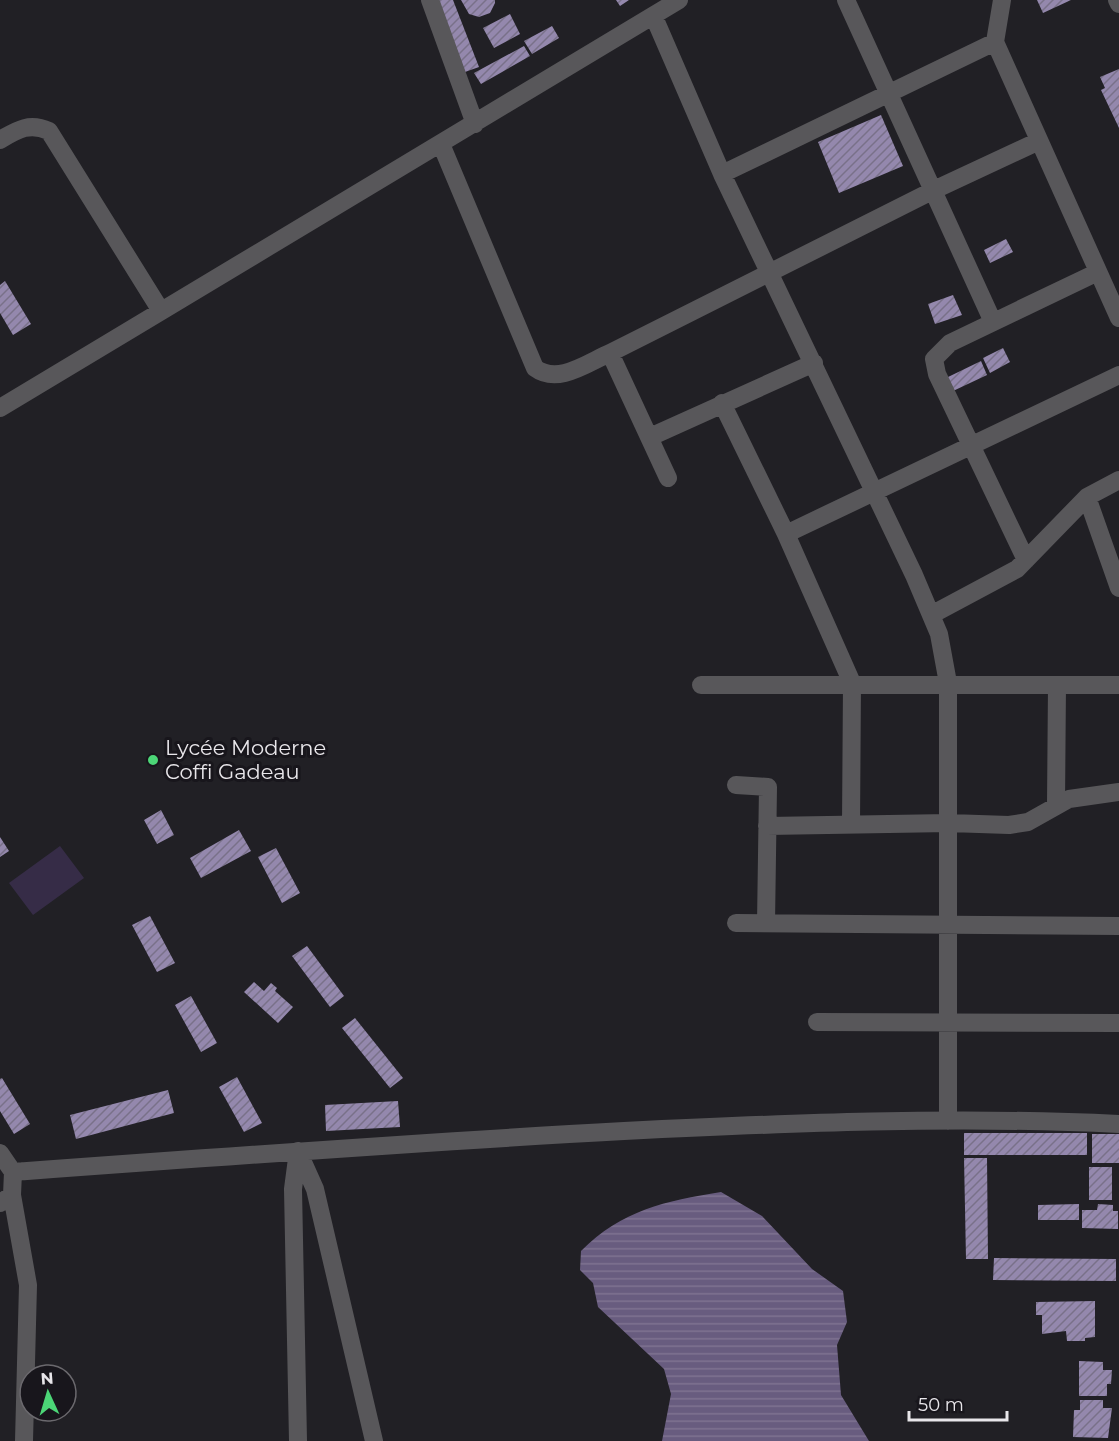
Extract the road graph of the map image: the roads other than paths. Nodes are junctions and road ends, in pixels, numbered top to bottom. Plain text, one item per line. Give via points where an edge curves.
1 (430, 0) edge
2 (679, 0) edge
3 (846, 0) edge
4 (1002, 0) edge
5 (654, 17) junction
6 (995, 42) junction
7 (887, 94) junction
8 (475, 124) junction
9 (0, 140) edge
10 (1039, 141) junction
11 (441, 144) junction
12 (723, 174) junction
13 (934, 190) junction
14 (1098, 272) junction
15 (771, 273) junction
16 (161, 311) junction
17 (1119, 318) edge
18 (993, 322) junction
19 (610, 353) junction
20 (814, 363) junction
21 (1119, 375) edge
22 (722, 403) junction
23 (0, 408) edge
24 (650, 437) junction
25 (972, 445) junction
26 (668, 478) dead end
27 (1119, 480) edge
28 (875, 490) junction
29 (1087, 497) junction
30 (786, 534) junction
31 (1026, 560) junction
32 (1119, 588) edge
33 (931, 615) junction
34 (852, 683) junction
35 (948, 683) junction
36 (700, 685) dead end
37 (1057, 685) junction
38 (1119, 685) edge
39 (736, 785) dead end
40 (1119, 792) edge
41 (1056, 804) junction
42 (949, 823) junction
43 (851, 825) junction
44 (767, 826) junction
45 (736, 923) dead end
46 (766, 923) junction
47 (950, 925) junction
48 (1119, 926) edge
49 (817, 1022) dead end
50 (948, 1022) junction
51 (1119, 1023) edge
52 (948, 1121) junction
53 (1119, 1124) edge
54 (298, 1151) junction
55 (0, 1153) edge
56 (13, 1172) junction
57 (6, 1199) edge
58 (24, 1441) edge
59 (298, 1441) edge
60 (374, 1441) edge

1 - 8 street
2 - 5 street
3 - 7 street
4 - 6 street
5 - 8 street
5 - 12 street
6 - 7 street
6 - 10 street
7 - 12 street
7 - 13 street
8 - 11 street
9 - 16 street via 19,128 30,126 49,131
10 - 13 street
10 - 14 street
11 - 16 street
11 - 19 street via 535,368 545,376 556,377
12 - 15 street
13 - 15 street
13 - 18 street
14 - 17 street
14 - 18 street
15 - 19 street
15 - 20 street
16 - 23 street
18 - 25 street via 950,342 934,359 937,374
19 - 24 street
20 - 22 street
20 - 28 street
21 - 25 street
22 - 24 street
22 - 30 street
24 - 26 street
25 - 28 street
25 - 31 street
27 - 29 street
28 - 30 street
28 - 33 street
29 - 31 street
29 - 32 street
30 - 34 street
31 - 33 street
33 - 35 street via 939,634
34 - 35 street
34 - 36 street
34 - 43 street
35 - 37 street
35 - 42 street
37 - 38 street
37 - 41 street
39 - 44 street via 768,787
40 - 41 street via 1086,795
41 - 42 street via 1028,822
42 - 43 street
42 - 47 street
43 - 44 street
44 - 46 street
45 - 46 street
46 - 47 street
47 - 48 street
47 - 50 street
49 - 50 street
50 - 51 street
50 - 52 street
52 - 53 street via 1028,1119
52 - 54 street via 768,1124
54 - 56 street
54 - 59 street via 293,1189
54 - 60 street via 315,1189
55 - 56 street
56 - 57 street
57 - 58 street via 28,1285

